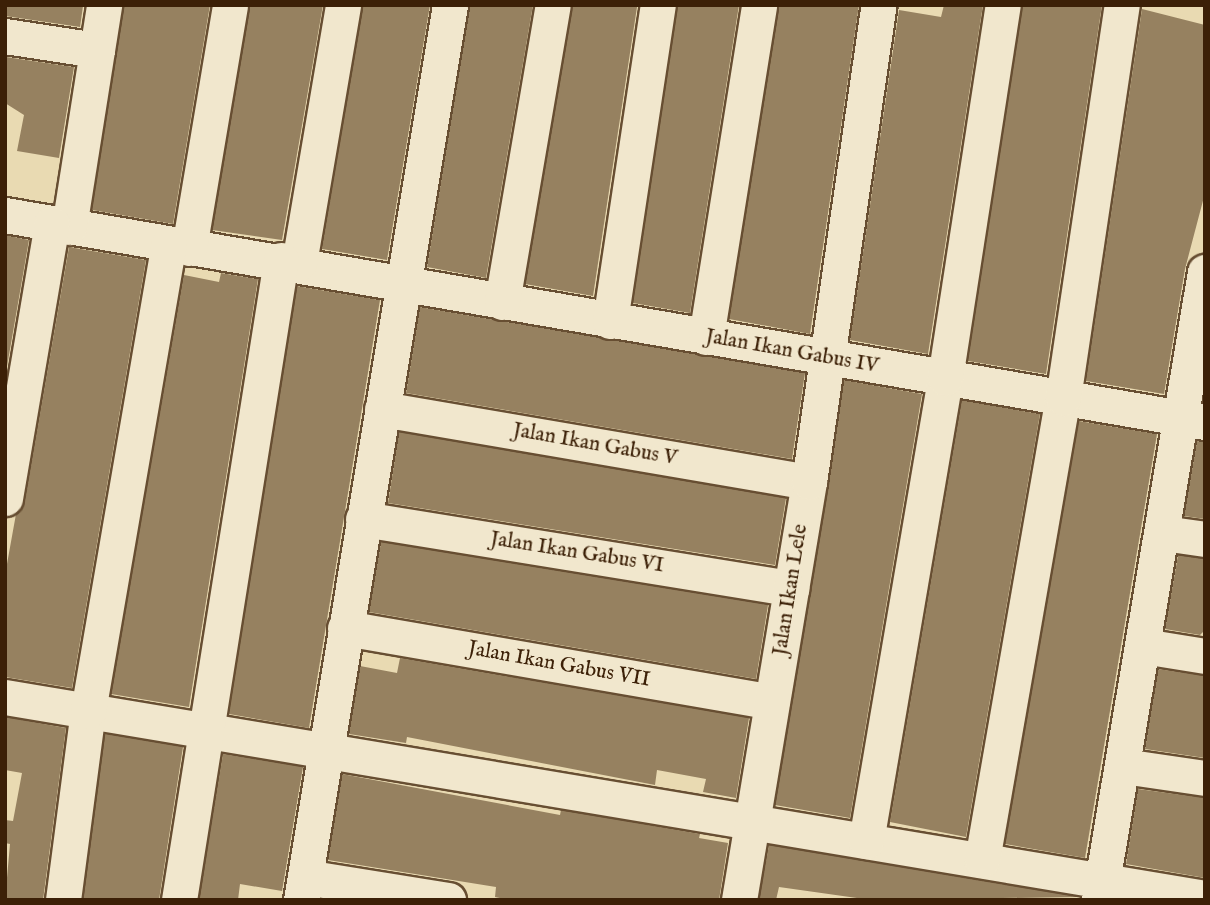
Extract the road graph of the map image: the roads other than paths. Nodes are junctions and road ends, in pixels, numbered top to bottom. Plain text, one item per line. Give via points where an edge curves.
1 (104, 5) edge
2 (230, 5) edge
3 (344, 5) edge
4 (450, 5) edge
5 (553, 5) edge
6 (658, 5) edge
7 (759, 5) edge
8 (879, 5) edge
9 (1003, 5) edge
10 (1122, 5) edge
11 (5, 36) edge
12 (97, 50) junction
13 (5, 215) edge
14 (60, 225) junction
15 (179, 246) junction
16 (290, 261) junction
17 (1205, 272) edge
18 (403, 285) junction
19 (502, 302) junction
20 (610, 321) junction
21 (706, 337) junction
22 (825, 358) junction
23 (946, 378) junction
24 (1063, 398) junction
25 (382, 409) junction
26 (1193, 420) edge
27 (808, 482) junction
28 (5, 498) edge
29 (363, 519) junction
30 (1163, 533) junction
31 (1205, 540) edge
32 (791, 588) junction
33 (345, 628) junction
34 (1143, 646) junction
35 (1205, 656) edge
36 (5, 697) edge
37 (772, 702) junction
38 (88, 711) junction
39 (203, 727) junction
40 (324, 751) junction
41 (1124, 766) junction
42 (1205, 778) edge
43 (751, 822) junction
44 (866, 841) junction
45 (982, 860) junction
46 (303, 888) edge
47 (1100, 890) edge
48 (1205, 898) edge
49 (63, 900) edge
50 (179, 900) edge
51 (448, 900) edge
52 (739, 900) edge

1 - 12 street
2 - 15 street
3 - 16 street
4 - 18 street
5 - 19 street
6 - 20 street
7 - 21 street
8 - 22 street, Jalan Ikan Lele
9 - 23 street
10 - 24 street
11 - 12 street
12 - 14 street
13 - 14 street, Jalan Ikan Gabus IV
14 - 15 street, Jalan Ikan Gabus IV
14 - 28 street
15 - 16 street, Jalan Ikan Gabus IV
15 - 38 street
16 - 18 street, Jalan Ikan Gabus IV
16 - 39 street
17 - 26 street
18 - 19 street, Jalan Ikan Gabus IV
18 - 25 street
19 - 20 street, Jalan Ikan Gabus IV
20 - 21 street, Jalan Ikan Gabus IV
21 - 22 street, Jalan Ikan Gabus IV
22 - 23 street, Jalan Ikan Gabus IV
22 - 27 street, Jalan Ikan Lele
23 - 24 street, Jalan Ikan Gabus IV
23 - 44 street
24 - 26 street, Jalan Ikan Gabus IV
24 - 45 street
25 - 27 street, Jalan Ikan Gabus V
25 - 29 street
26 - 30 street
27 - 32 street, Jalan Ikan Lele
29 - 32 street, Jalan Ikan Gabus VI
29 - 33 street
30 - 31 street
30 - 34 street
32 - 37 street, Jalan Ikan Lele
33 - 37 street, Jalan Ikan Gabus VII
33 - 40 street
34 - 35 street
34 - 41 street
36 - 38 street
37 - 43 street, Jalan Ikan Lele
38 - 39 street
38 - 49 street
39 - 40 street
39 - 50 street
40 - 43 street
40 - 46 street
41 - 42 street
41 - 47 street
43 - 44 street
43 - 52 street, Jalan Ikan Lele
44 - 45 street
45 - 47 street
46 - 51 street
47 - 48 street

